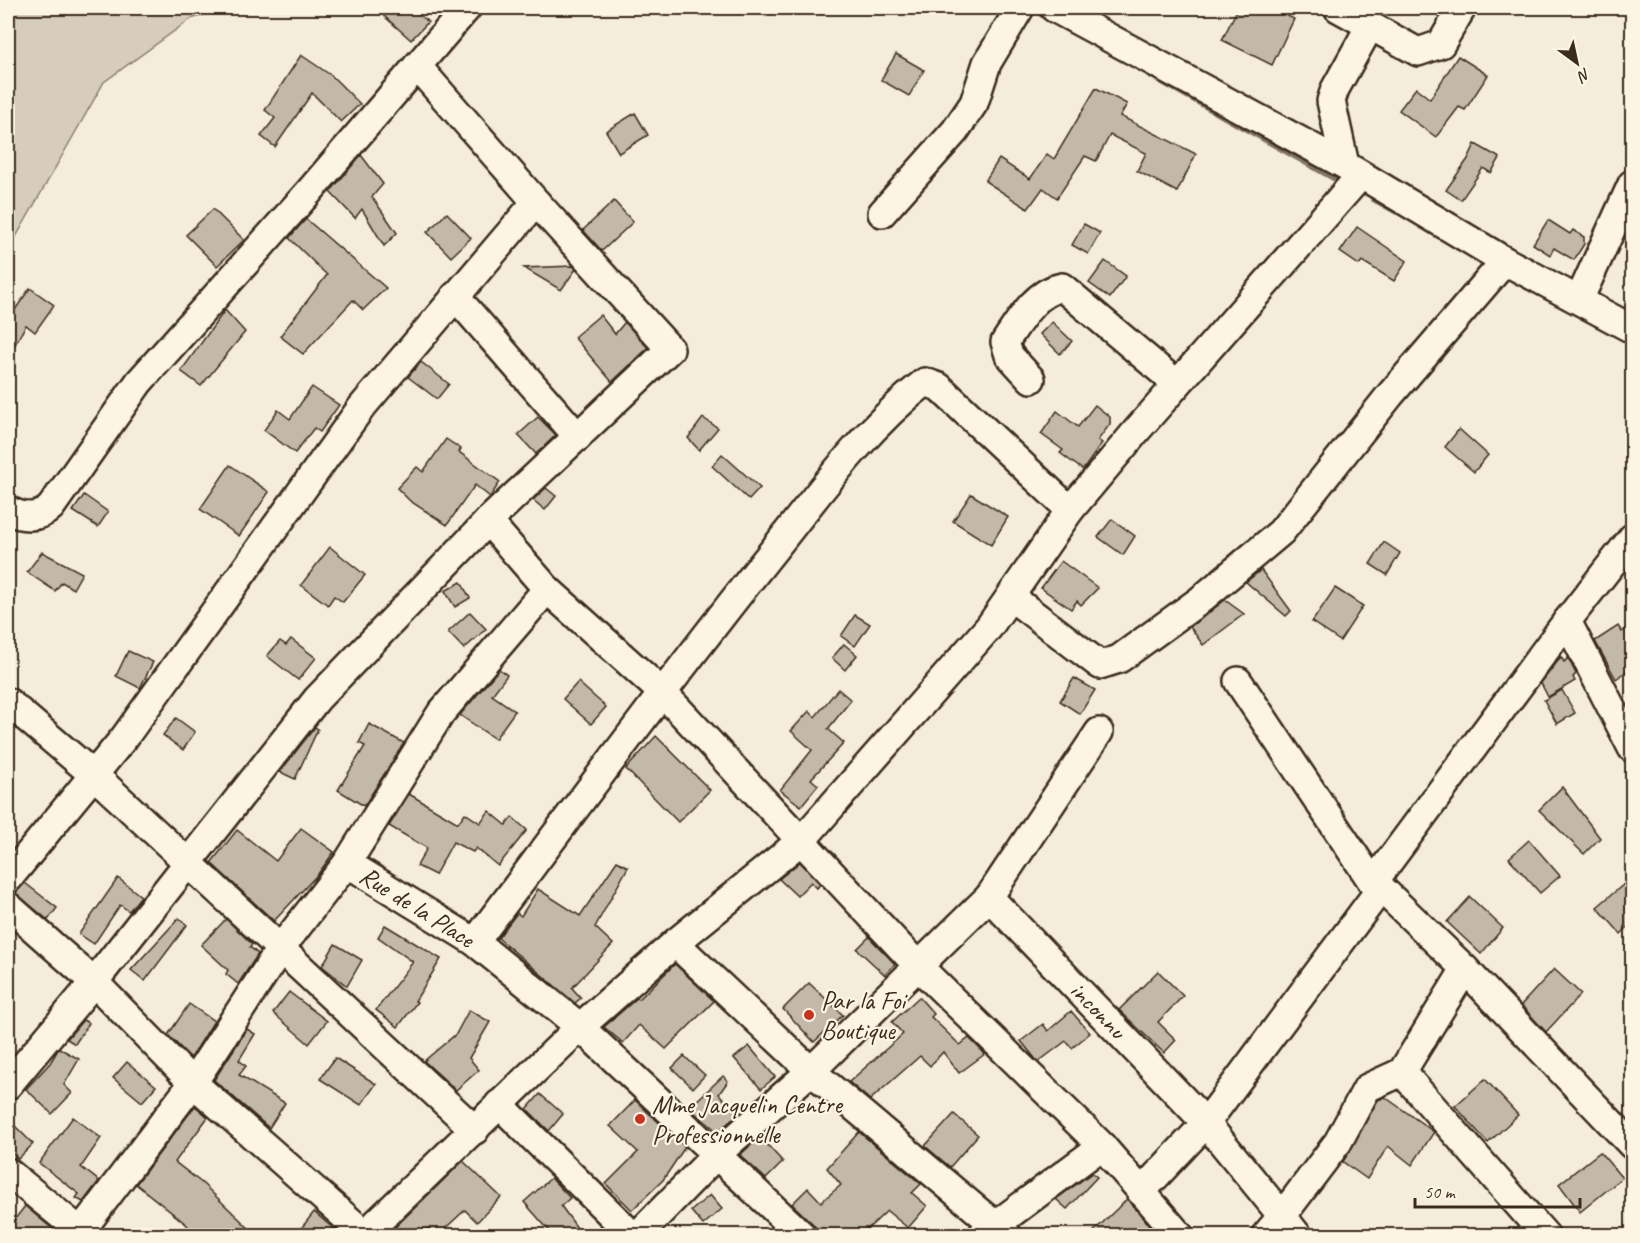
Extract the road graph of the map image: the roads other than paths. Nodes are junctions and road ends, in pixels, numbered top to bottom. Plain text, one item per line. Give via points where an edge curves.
1 (467, 8) edge
2 (1020, 8) edge
3 (1054, 8) edge
4 (1338, 8) edge
5 (1461, 8) edge
6 (1370, 26) junction
7 (417, 66) junction
8 (1353, 170) junction
9 (1632, 184) edge
10 (536, 202) junction
11 (882, 213) dead end
12 (1505, 261) junction
13 (455, 296) junction
14 (1579, 300) junction
15 (1632, 329) edge
16 (1031, 379) dead end
17 (1177, 384) junction
18 (578, 437) junction
19 (8, 510) edge
20 (1070, 510) junction
21 (488, 521) junction
22 (1628, 553) edge
23 (547, 589) junction
24 (1011, 597) junction
25 (1567, 621) junction
26 (1238, 681) dead end
27 (664, 694) junction
28 (8, 702) edge
29 (1099, 732) dead end
30 (1632, 748) edge
31 (95, 776) junction
32 (802, 840) junction
33 (188, 862) junction
34 (347, 862) junction
35 (8, 879) edge
36 (1377, 885) junction
37 (989, 897) junction
38 (8, 906) edge
39 (475, 942) junction
40 (675, 943) junction
41 (280, 949) junction
42 (920, 967) junction
43 (1465, 969) junction
44 (94, 982) junction
45 (580, 1027) junction
46 (811, 1071) junction
47 (1402, 1072) junction
48 (193, 1083) junction
49 (8, 1085) edge
50 (499, 1104) junction
51 (1206, 1123) junction
52 (475, 1130) junction
53 (1632, 1145) edge
54 (1102, 1146) junction
55 (717, 1154) junction
56 (8, 1172) edge
57 (1141, 1192) junction
58 (1282, 1229) edge
59 (995, 1232) edge
60 (81, 1234) edge
61 (365, 1235) edge
62 (635, 1236) edge
63 (803, 1236) edge
64 (1180, 1236) edge
65 (1546, 1236) edge

1 - 7 street
2 - 11 street via 987,63 974,103 955,131
3 - 8 street
4 - 6 street
5 - 6 street via 1441,44 1418,52
6 - 8 street via 1331,100
7 - 10 street
7 - 19 street via 139,382 51,507 40,515 27,516
8 - 12 street
8 - 17 street
9 - 14 street
10 - 13 street
10 - 18 street via 670,349
12 - 14 street
12 - 24 street via 1390,395 1281,532 1199,601 1119,659 1101,665
13 - 18 street
13 - 31 street via 361,408
14 - 15 street
16 - 17 street via 1009,355 1005,342 1032,304 1048,290 1062,287
17 - 20 street
18 - 21 street
20 - 24 street
20 - 27 street via 939,387 925,382 843,464 703,638
21 - 23 street
21 - 33 street via 317,699
22 - 25 street
23 - 27 street
23 - 34 street via 441,713
24 - 32 street
25 - 30 street
25 - 36 street
26 - 36 street
27 - 32 street
27 - 39 street
28 - 31 street
29 - 37 street
31 - 33 street
31 - 35 street
32 - 40 street
32 - 42 street
33 - 41 street
33 - 44 street
34 - 39 street, Rue de la Place
34 - 41 street, Rue de la Place
36 - 43 street
36 - 51 street
37 - 42 street
37 - 51 street, inconnu
38 - 44 street
39 - 45 street, Rue de la Place
40 - 45 street
40 - 46 street
41 - 48 street, Rue de la Place
41 - 52 street
42 - 46 street
42 - 54 street
43 - 47 street
43 - 53 street
44 - 48 street
44 - 49 street
45 - 50 street
45 - 55 street, Rue de la Place
46 - 55 street
46 - 59 street
47 - 58 street via 1367,1089
47 - 65 street
48 - 60 street, Rue de la Place
48 - 61 street
50 - 52 street
50 - 62 street
51 - 57 street
51 - 58 street, inconnu
52 - 61 street
54 - 57 street
54 - 59 street
55 - 62 street
55 - 63 street, Rue de la Place
56 - 60 street
57 - 64 street

